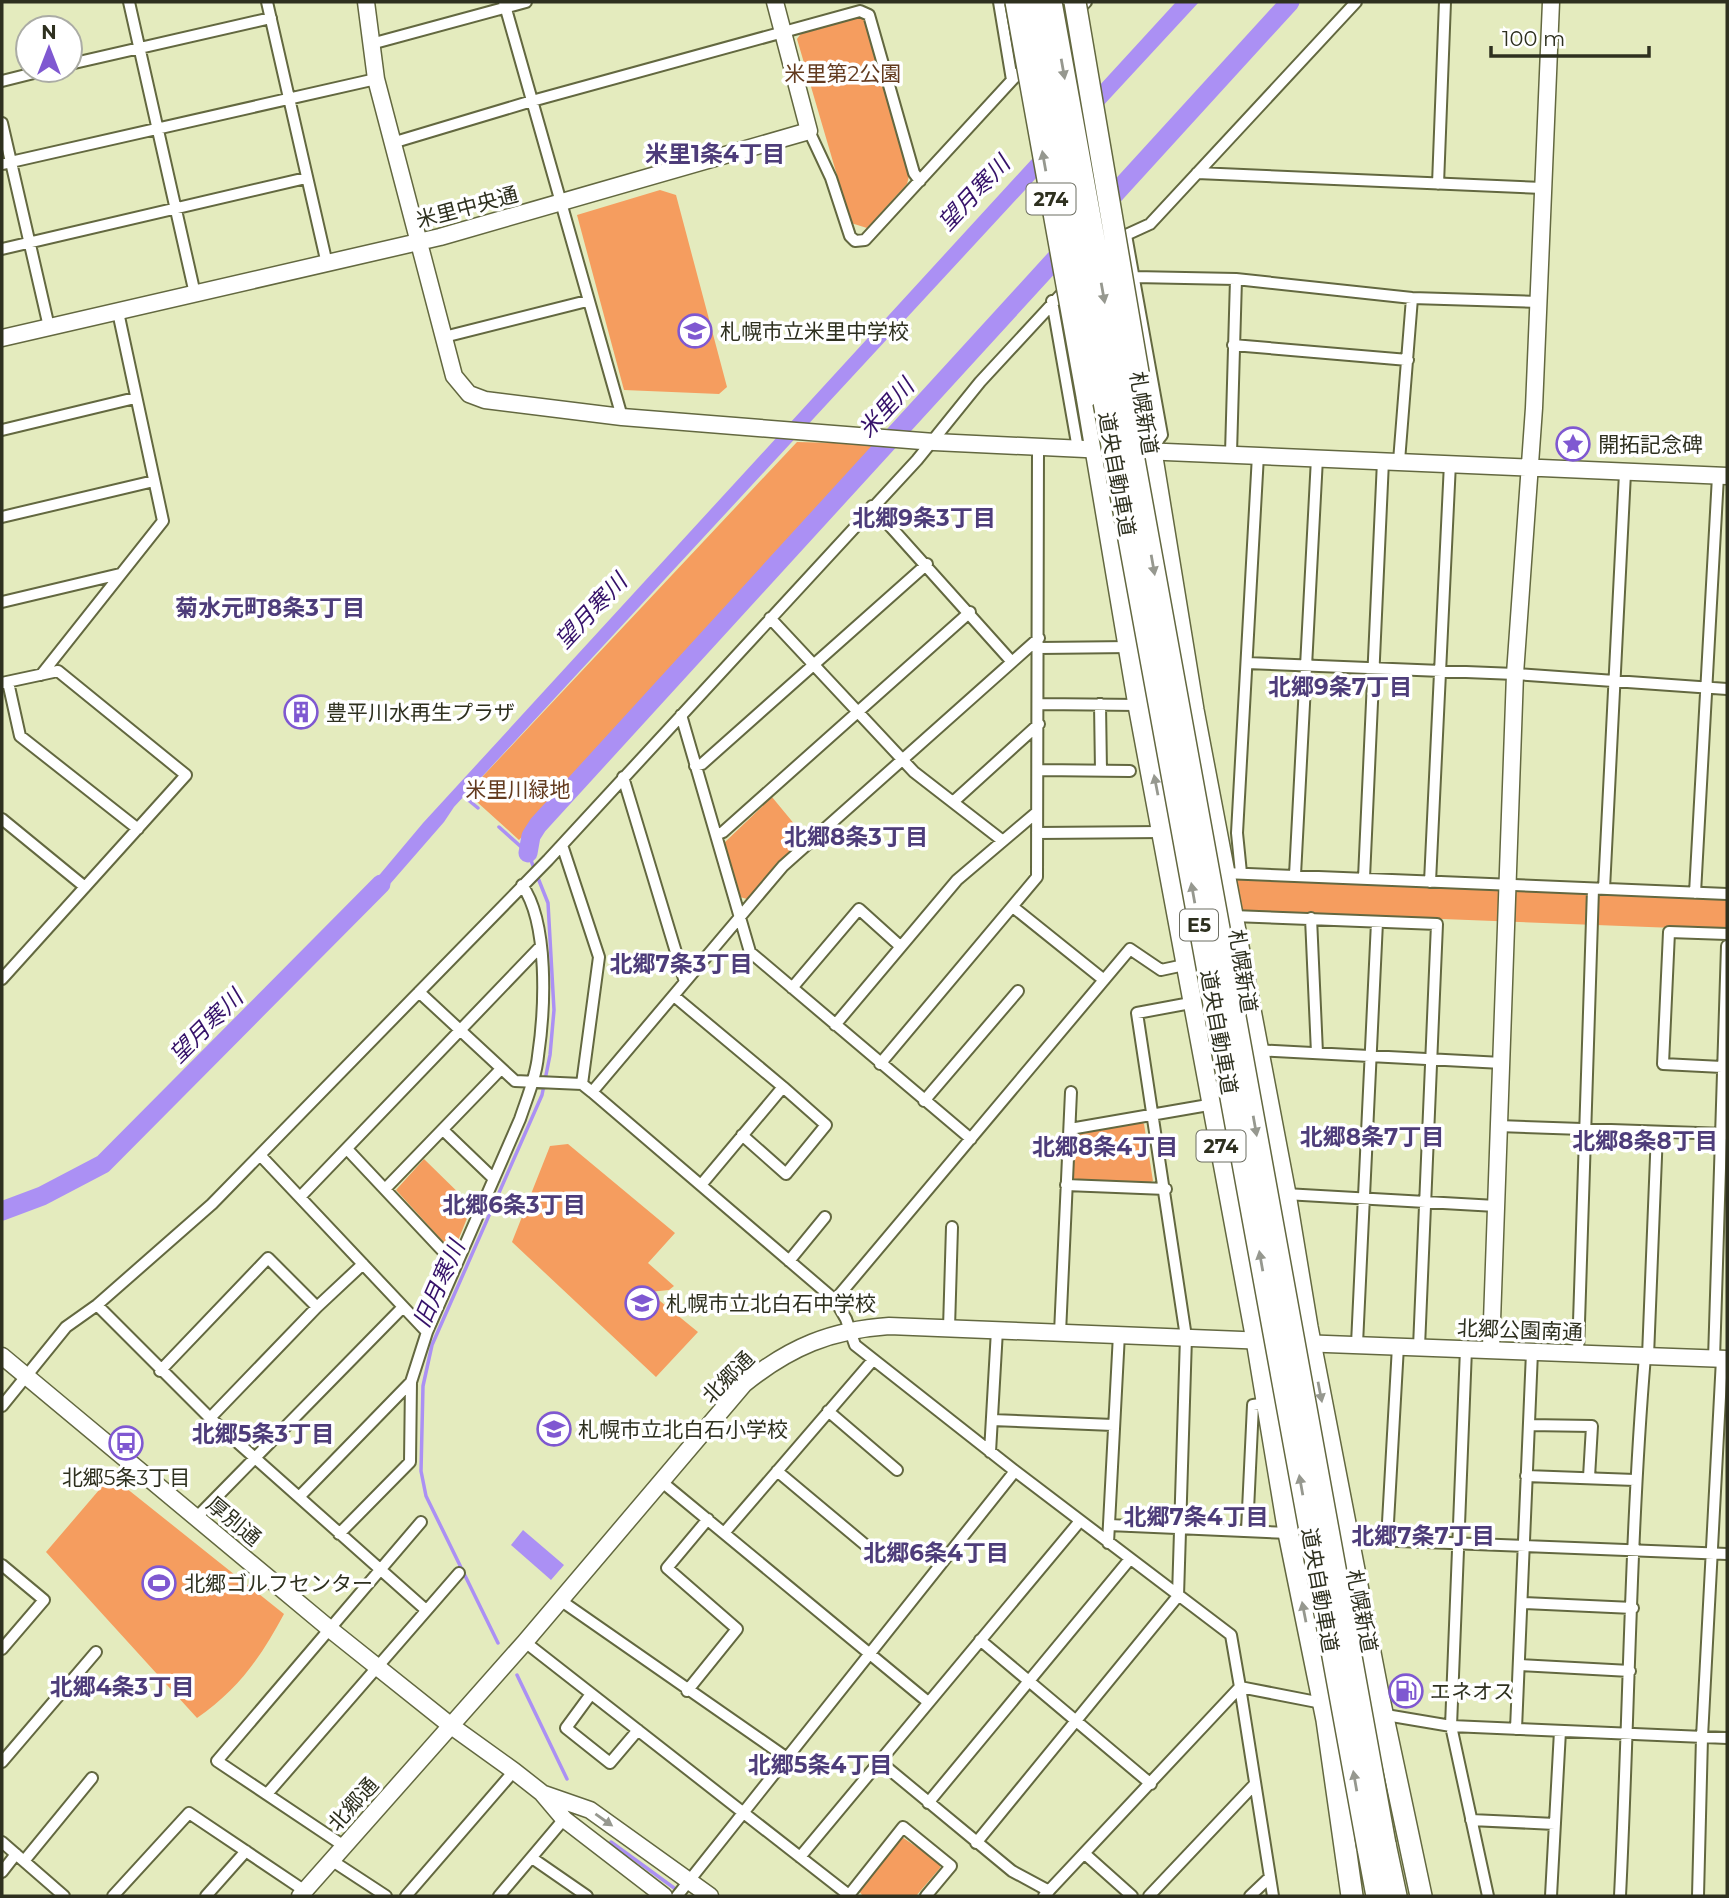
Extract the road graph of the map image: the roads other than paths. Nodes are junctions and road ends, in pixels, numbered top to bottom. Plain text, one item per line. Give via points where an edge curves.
1 (129, 2) edge
2 (267, 2) edge
3 (366, 2) edge
4 (526, 2) edge
5 (775, 2) edge
6 (999, 2) edge
7 (1016, 2) edge
8 (1031, 2) edge
9 (1051, 2) edge
10 (1074, 2) edge
11 (1086, 2) edge
12 (1356, 2) edge
13 (1445, 2) edge
14 (1551, 2) edge
15 (505, 5) edge
16 (271, 18) junction
17 (783, 31) junction
18 (372, 44) junction
19 (139, 47) junction
20 (84, 61) edge
21 (376, 79) junction
22 (1012, 80) junction
23 (289, 99) junction
24 (532, 101) junction
25 (2, 123) edge
26 (157, 128) junction
27 (809, 131) junction
28 (392, 143) junction
29 (6, 163) edge
30 (1197, 173) junction
31 (306, 178) junction
32 (920, 181) junction
33 (1438, 184) junction
34 (1543, 188) junction
35 (561, 203) junction
36 (175, 208) junction
37 (1126, 235) junction
38 (29, 242) junction
39 (420, 242) junction
40 (2, 249) edge
41 (327, 264) junction
42 (1134, 277) junction
43 (1236, 279) junction
44 (195, 293) junction
45 (1412, 298) junction
46 (587, 301) junction
47 (1052, 301) junction
48 (1538, 302) junction
49 (118, 312) junction
50 (49, 327) junction
51 (444, 337) junction
52 (2, 338) edge
53 (1233, 345) junction
54 (1408, 359) junction
55 (135, 398) junction
56 (622, 417) junction
57 (2, 430) edge
58 (926, 441) junction
59 (1038, 448) junction
60 (1087, 450) junction
61 (1150, 451) junction
62 (1231, 453) junction
63 (1258, 455) junction
64 (1317, 458) junction
65 (1391, 461) junction
66 (1450, 463) junction
67 (1527, 469) junction
68 (1625, 473) junction
69 (1723, 476) edge
70 (154, 481) junction
71 (872, 506) junction
72 (2, 517) edge
73 (927, 565) junction
74 (120, 574) junction
75 (2, 602) edge
76 (970, 612) junction
77 (770, 618) junction
78 (1039, 643) junction
79 (1131, 647) junction
80 (1012, 662) junction
81 (1247, 663) junction
82 (815, 664) junction
83 (1306, 666) junction
84 (1374, 670) junction
85 (1440, 672) junction
86 (1515, 674) junction
87 (41, 675) junction
88 (1613, 680) junction
89 (5, 683) edge
90 (1704, 688) junction
91 (1727, 689) edge
92 (1039, 704) junction
93 (1100, 705) junction
94 (1139, 705) junction
95 (858, 711) junction
96 (681, 715) junction
97 (1039, 724) junction
98 (903, 760) junction
99 (695, 766) junction
100 (1039, 770) junction
101 (1101, 771) junction
102 (1130, 771) dead end
103 (623, 777) junction
104 (953, 802) junction
105 (1037, 812) junction
106 (2, 819) edge
107 (138, 829) junction
108 (1165, 832) junction
109 (1037, 833) junction
110 (716, 835) junction
111 (1003, 841) junction
112 (562, 845) junction
113 (1233, 873) junction
114 (1295, 875) junction
115 (1364, 878) junction
116 (524, 882) junction
117 (1430, 882) junction
118 (1508, 885) junction
119 (85, 887) junction
120 (1598, 889) junction
121 (1695, 893) junction
122 (1727, 894) edge
123 (1013, 907) junction
124 (1233, 915) junction
125 (740, 918) junction
126 (1311, 918) junction
127 (1377, 922) junction
128 (1727, 934) edge
129 (900, 946) junction
130 (1727, 946) edge
131 (540, 947) junction
132 (1189, 964) junction
133 (3, 975) edge
134 (1104, 981) junction
135 (685, 982) junction
136 (792, 988) junction
137 (1018, 991) dead end
138 (419, 992) junction
139 (674, 996) junction
140 (1196, 1002) junction
141 (835, 1025) junction
142 (460, 1031) junction
143 (1255, 1050) junction
144 (1317, 1053) junction
145 (1371, 1056) junction
146 (1432, 1059) junction
147 (1502, 1063) junction
148 (880, 1064) junction
149 (1722, 1067) junction
150 (501, 1069) junction
151 (536, 1083) junction
152 (582, 1084) junction
153 (783, 1087) junction
154 (592, 1092) junction
155 (1071, 1092) dead end
156 (924, 1101) junction
157 (1213, 1104) junction
158 (1153, 1115) junction
159 (1498, 1126) junction
160 (1070, 1129) junction
161 (1586, 1129) junction
162 (443, 1130) junction
163 (1657, 1132) junction
164 (1723, 1134) edge
165 (742, 1135) junction
166 (971, 1139) junction
167 (347, 1149) junction
168 (260, 1155) junction
169 (494, 1179) junction
170 (701, 1185) junction
171 (1066, 1185) junction
172 (386, 1188) junction
173 (1166, 1189) junction
174 (1285, 1194) junction
175 (301, 1196) junction
176 (1364, 1197) junction
177 (1426, 1200) junction
178 (1496, 1206) junction
179 (825, 1217) dead end
180 (952, 1227) dead end
181 (789, 1261) junction
182 (363, 1264) junction
183 (456, 1265) junction
184 (835, 1300) junction
185 (97, 1305) junction
186 (317, 1307) junction
187 (403, 1307) junction
188 (949, 1328) junction
189 (849, 1329) junction
190 (997, 1330) junction
191 (427, 1332) junction
192 (1060, 1333) junction
193 (1119, 1334) junction
194 (1186, 1337) junction
195 (1257, 1340) junction
196 (1310, 1344) junction
197 (1357, 1344) junction
198 (1398, 1346) junction
199 (1419, 1347) junction
200 (1466, 1349) junction
201 (1491, 1349) junction
202 (1532, 1352) junction
203 (1578, 1353) junction
204 (2, 1356) edge
205 (1646, 1356) junction
206 (1721, 1359) edge
207 (873, 1360) junction
208 (160, 1371) junction
209 (25, 1375) junction
210 (411, 1382) junction
211 (1268, 1402) junction
212 (2, 1406) edge
213 (828, 1411) junction
214 (210, 1418) junction
215 (992, 1420) junction
216 (1113, 1425) junction
217 (1529, 1425) junction
218 (990, 1452) junction
219 (254, 1458) junction
220 (897, 1469) dead end
221 (778, 1471) junction
222 (1015, 1471) junction
223 (1526, 1476) junction
224 (1589, 1477) junction
225 (1635, 1480) junction
226 (662, 1482) junction
227 (300, 1496) junction
228 (197, 1517) junction
229 (708, 1520) junction
230 (1080, 1521) junction
231 (421, 1522) dead end
232 (1109, 1525) junction
233 (1180, 1529) junction
234 (1247, 1531) junction
235 (724, 1533) junction
236 (1289, 1534) junction
237 (340, 1535) junction
238 (1348, 1539) junction
239 (1387, 1540) junction
240 (1108, 1543) junction
241 (1457, 1543) junction
242 (1524, 1545) junction
243 (1635, 1551) junction
244 (1713, 1553) junction
245 (1727, 1553) edge
246 (881, 1558) dead end
247 (1130, 1559) junction
248 (2, 1564) edge
249 (379, 1572) junction
250 (459, 1573) dead end
251 (1178, 1597) junction
252 (560, 1601) junction
253 (1523, 1603) junction
254 (1633, 1608) junction
255 (426, 1610) junction
256 (331, 1630) junction
257 (979, 1640) junction
258 (525, 1642) junction
259 (2, 1649) edge
260 (96, 1652) dead end
261 (869, 1653) junction
262 (1520, 1665) junction
263 (377, 1667) junction
264 (1630, 1671) junction
265 (1030, 1682) junction
266 (1240, 1687) junction
267 (687, 1691) junction
268 (591, 1694) junction
269 (928, 1702) junction
270 (1322, 1703) junction
271 (1382, 1715) junction
272 (1076, 1721) junction
273 (450, 1725) junction
274 (1451, 1726) junction
275 (1516, 1729) junction
276 (638, 1730) junction
277 (1560, 1731) junction
278 (1628, 1734) junction
279 (1702, 1737) junction
280 (1727, 1738) edge
281 (787, 1758) junction
282 (879, 1761) junction
283 (2, 1762) edge
284 (514, 1771) junction
285 (92, 1778) dead end
286 (1151, 1784) junction
287 (1254, 1785) junction
288 (542, 1793) junction
289 (267, 1794) junction
290 (928, 1803) junction
291 (744, 1812) junction
292 (1403, 1812) junction
293 (564, 1819) junction
294 (1471, 1820) junction
295 (1555, 1824) junction
296 (2, 1842) edge
297 (976, 1843) junction
298 (344, 1846) junction
299 (246, 1851) junction
300 (1085, 1854) junction
301 (800, 1857) junction
302 (20, 1858) junction
303 (532, 1858) junction
304 (331, 1860) junction
305 (2, 1872) edge
306 (1270, 1877) junction
307 (684, 1888) edge
308 (574, 1892) edge
309 (1046, 1893) edge
310 (303, 1894) edge
311 (64, 1896) edge
312 (113, 1896) edge
313 (206, 1896) edge
314 (386, 1896) edge
315 (406, 1896) edge
316 (499, 1896) edge
317 (587, 1896) edge
318 (664, 1896) edge
319 (710, 1896) edge
320 (849, 1896) edge
321 (926, 1896) edge
322 (1132, 1896) edge
323 (1149, 1896) edge
324 (1250, 1896) edge
325 (1273, 1896) edge
326 (1352, 1896) edge
327 (1377, 1896) edge
328 (1396, 1896) edge
329 (1408, 1896) edge
330 (1421, 1896) edge
331 (1488, 1896) edge
332 (1551, 1896) edge
333 (1620, 1896) edge
334 (1698, 1896) edge

1 - 19 street
2 - 16 street
3 - 18 street
4 - 15 street
5 - 17 street
6 - 22 street
60 -> 7 highway, 274, bridge via 1087,396
327 -> 8 highway, 道央自動車道 / E5, bridge
9 -> 328 highway, 道央自動車道 / E5, bridge
10 - 61 highway, 札幌新道 / 274, bridge
11 - 22 street
12 - 30 street
13 - 33 street
14 - 34 street
15 - 18 street
15 - 24 street
16 - 19 street
16 - 23 street
17 - 24 street
17 - 27 street
17 - 32 street via 860,11 869,15
18 - 21 street
19 - 20 street
19 - 26 street
21 - 23 street
21 - 28 street
22 - 32 street
23 - 26 street
23 - 31 street
24 - 28 street
24 - 35 street
25 - 29 street
26 - 29 street
26 - 36 street
27 - 32 street via 831,178 849,236 855,241 865,240
27 - 35 street, 米里中央通
28 - 39 street
29 - 38 street
30 - 33 street
30 - 37 street via 1150,224
31 - 36 street
31 - 41 street
33 - 34 street
34 - 48 street
35 - 39 street, 米里中央通
35 - 46 street
36 - 38 street
36 - 44 street
37 - 42 street
37 - 47 street
38 - 40 street
38 - 50 street
39 - 41 street, 米里中央通
39 - 51 street
41 - 44 street, 米里中央通
42 - 43 street
42 - 61 street via 1162,435
43 - 45 street
43 - 53 street
44 - 49 street, 米里中央通
45 - 48 street
45 - 54 street
46 - 51 street
46 - 56 street
47 - 58 street
47 - 60 street
48 - 67 street
49 - 50 street, 米里中央通
49 - 55 street
50 - 52 street, 米里中央通
51 - 56 street via 454,376 469,394 485,400
53 - 54 street
53 - 62 street
54 - 65 street
55 - 57 street
55 - 70 street
56 - 58 street
58 - 59 street
58 - 71 street
59 - 60 street
59 - 78 street
60 - 61 street
60 - 79 highway, 274
61 - 62 street
61 - 113 highway, 札幌新道 / 274
62 - 63 street
63 - 64 street
63 - 81 street
64 - 65 street
64 - 83 street
65 - 66 street
65 - 84 street
66 - 67 street
66 - 85 street
67 - 68 street
67 - 86 street
68 - 69 street
68 - 88 street
69 - 90 street
70 - 72 street
70 - 74 street via 163,521
71 - 73 street
71 - 77 street
73 - 76 street
73 - 82 street
74 - 75 street
74 - 87 street
76 - 80 street
76 - 95 street
77 - 82 street
77 - 96 street
78 - 79 street
78 - 80 street
78 - 92 street
79 - 94 highway, 274
80 - 98 street
81 - 83 street
81 - 113 street
82 - 95 street
82 - 99 street
83 - 84 street
83 - 114 street
84 - 85 street
84 - 115 street
85 - 86 street
85 - 117 street
86 - 88 street
86 - 118 street
87 - 89 street
87 - 107 street via 58,671 186,775
88 - 90 street
88 - 120 street
89 - 107 street via 20,736
90 - 91 street
90 - 121 street
92 - 93 street
92 - 97 street
93 - 94 street
93 - 101 street
108 -> 94 highway, 274
95 - 98 street
95 - 110 street
96 - 99 street
96 - 103 street
97 - 100 street
97 - 104 street
98 - 104 street
98 - 125 street via 783,866
99 - 110 street
100 - 101 street
100 - 105 street
101 - 102 street
103 - 112 street
103 - 135 street
104 - 111 street
105 - 109 street
105 - 111 street
106 - 119 street
107 - 119 street
108 - 109 street
108 - 132 highway, 274
109 - 123 street via 1037,877
110 - 125 street
111 - 129 street via 957,880
112 - 116 street
112 - 152 street via 599,957
113 - 114 street
113 - 124 highway, 札幌新道 / 274
114 - 115 street
115 - 117 street
116 - 131 street via 535,905
116 - 138 street
117 - 118 street
118 - 120 street
118 - 147 street
119 - 133 street
120 - 121 street
120 - 161 street
121 - 122 street
123 - 134 street
123 - 148 street
124 - 126 street
124 - 143 highway, 札幌新道 / 274
125 - 135 street
125 - 136 street via 750,952
126 - 127 street
126 - 144 street
127 - 145 street
127 - 146 street via 1437,924
128 - 149 street via 1669,932 1663,1064
129 - 136 street via 859,909
129 - 141 street
130 - 149 street
131 - 142 street
131 - 151 street
132 - 134 street via 1161,971 1130,949
132 - 140 highway, 274
134 - 166 street
135 - 139 street
136 - 141 street
137 - 156 street
138 - 142 street
138 - 168 street
139 - 153 street
139 - 154 street
140 - 157 highway, 274
140 - 158 street via 1137,1013
141 - 148 street
142 - 150 street
142 - 167 street
143 - 144 street
143 - 174 highway, 札幌新道 / 274
144 - 145 street
145 - 146 street
145 - 176 street
146 - 147 street
146 - 177 street
147 - 159 street
148 - 156 street
149 - 164 street
150 - 151 street via 515,1081
150 - 162 street
151 - 152 street
151 - 169 street
152 - 154 street
153 - 165 street
153 - 165 street via 827,1125 786,1174
154 - 170 street
155 - 160 street
156 - 166 street
157 - 158 street
157 - 195 highway, 274
158 - 160 street
158 - 173 street
159 - 161 street
159 - 178 street
160 - 171 street
161 - 163 street
161 - 203 street
162 - 169 street
162 - 172 street
163 - 164 street
163 - 205 street
164 - 206 street
165 - 170 street
166 - 184 street
167 - 172 street
167 - 175 street
168 - 175 street
168 - 185 street via 212,1204
169 - 183 street
170 - 181 street
171 - 173 street
171 - 192 street
172 - 183 street
173 - 194 street
174 - 176 street
174 - 196 highway, 札幌新道 / 274
175 - 182 street
176 - 177 street
176 - 197 street
177 - 178 street
177 - 199 street
178 - 201 street
179 - 181 street
180 - 188 street
181 - 184 street
182 - 186 street
182 - 187 street
183 - 191 street
184 - 189 street
185 - 208 street
185 - 209 street via 66,1327
186 - 208 street via 268,1258
186 - 214 street
187 - 191 street
187 - 219 street
188 - 189 street, 北郷通
188 - 190 street, 北郷通
189 - 207 street via 855,1345
189 - 226 street, 北郷通 via 799,1348 744,1384
190 - 192 street, 北郷通
190 - 215 street
191 - 210 street
192 - 193 street, 北郷通
193 - 194 street, 北郷通
193 - 216 street
194 - 195 street, 北郷通
194 - 233 street
195 - 196 street, 北郷通
195 - 211 highway, 274
196 - 197 street, 北郷公園南通
196 -> 238 highway, 札幌新道 / 274
197 - 198 street, 北郷公園南通
198 - 199 street, 北郷公園南通
198 - 239 street
199 - 200 street, 北郷公園南通
200 - 201 street, 北郷公園南通
200 - 241 street
201 - 202 street, 北郷公園南通
202 - 203 street, 北郷公園南通
202 - 217 street
203 - 205 street, 北郷公園南通
204 - 209 street, 厚別通
205 - 206 street, 北郷公園南通
205 - 225 street
206 - 244 street
207 - 213 street
207 - 218 street
208 - 214 street
209 - 212 street
209 - 228 street, 厚別通
210 - 227 street
210 - 237 street via 410,1462
211 - 234 street via 1253,1405
211 - 236 highway, 274
213 - 220 street
213 - 221 street
214 - 219 street
215 - 216 street
215 - 218 street
216 - 232 street
217 - 223 street
217 - 224 street via 1592,1426
218 - 222 street
219 - 227 street
219 - 228 street
221 - 235 street
221 - 246 street
222 - 230 street
222 - 261 street
223 - 224 street
223 - 242 street
224 - 225 street
225 - 243 street
226 - 229 street
226 - 252 street, 北郷通
227 - 237 street
228 - 256 street, 厚別通
229 - 235 street
229 - 267 street via 667,1568 737,1629
230 - 240 street
230 - 257 street
231 - 249 street
232 - 233 street
232 - 240 street
233 - 234 street
233 - 251 street
234 - 236 street
235 - 261 street
270 -> 236 highway, 274
237 - 249 street
238 - 239 street
238 - 271 highway, 札幌新道 / 274
239 - 241 street
240 - 247 street
241 - 242 street
241 - 274 street
242 - 243 street
242 - 253 street
243 - 244 street
243 - 254 street
244 - 245 street
244 - 279 street
247 - 251 street
247 - 265 street
248 - 259 street via 44,1601
249 - 255 street
249 - 256 street
250 - 255 street
251 - 266 street via 1231,1635
251 - 272 street
252 - 258 street, 北郷通
252 - 267 street
253 - 254 street
253 - 262 street
254 - 264 street
255 - 263 street
256 - 263 street, 厚別通
256 - 289 street via 217,1761
257 - 265 street
257 - 269 street
258 - 268 street
258 - 273 street, 北郷通
260 - 283 street
261 - 269 street
261 - 281 street
262 - 264 street
262 - 275 street
263 - 273 street, 厚別通
263 - 289 street
264 - 278 street
265 - 272 street
265 - 290 street
266 - 270 street
266 - 286 street
266 - 287 street
267 - 281 street
268 - 276 street
268 - 276 street via 566,1728 610,1763
269 - 282 street
270 - 271 street
270 - 326 highway, 274
271 - 274 street
271 - 292 highway, 札幌新道 / 274
272 - 286 street
272 - 297 street
273 - 284 street, 厚別通
273 - 298 street, 北郷通
274 - 275 street
274 - 294 street
275 - 277 street
276 - 291 street
277 - 278 street
277 - 295 street
278 - 279 street
278 - 333 street
279 - 280 street
279 - 334 street
281 - 291 street
282 - 290 street
282 - 301 street
284 - 288 street, 厚別通
284 - 315 street
285 - 302 street
286 - 300 street
287 - 306 street
287 - 323 street
288 - 293 street, 厚別通
288 -> 307 street, 厚別通 via 590,1810
289 - 298 street
290 - 297 street
291 - 301 street
291 - 307 street
292 - 329 highway
292 - 330 highway, 札幌新道 / 274
293 - 303 street
293 - 318 street, 厚別通
294 - 295 street
294 - 331 street
295 - 332 street
296 - 302 street
297 - 309 street
298 - 304 street, 北郷通
299 - 310 street
299 - 312 street via 189,1813
299 - 313 street
300 - 309 street
300 - 322 street
301 - 320 street
302 - 305 street
302 - 311 street
303 - 308 street
303 - 316 street
304 - 310 street, 北郷通
304 - 314 street
306 - 324 street
306 - 325 street
307 - 319 street, 厚別通
308 - 317 street
320 - 321 street via 903,1827 951,1866

